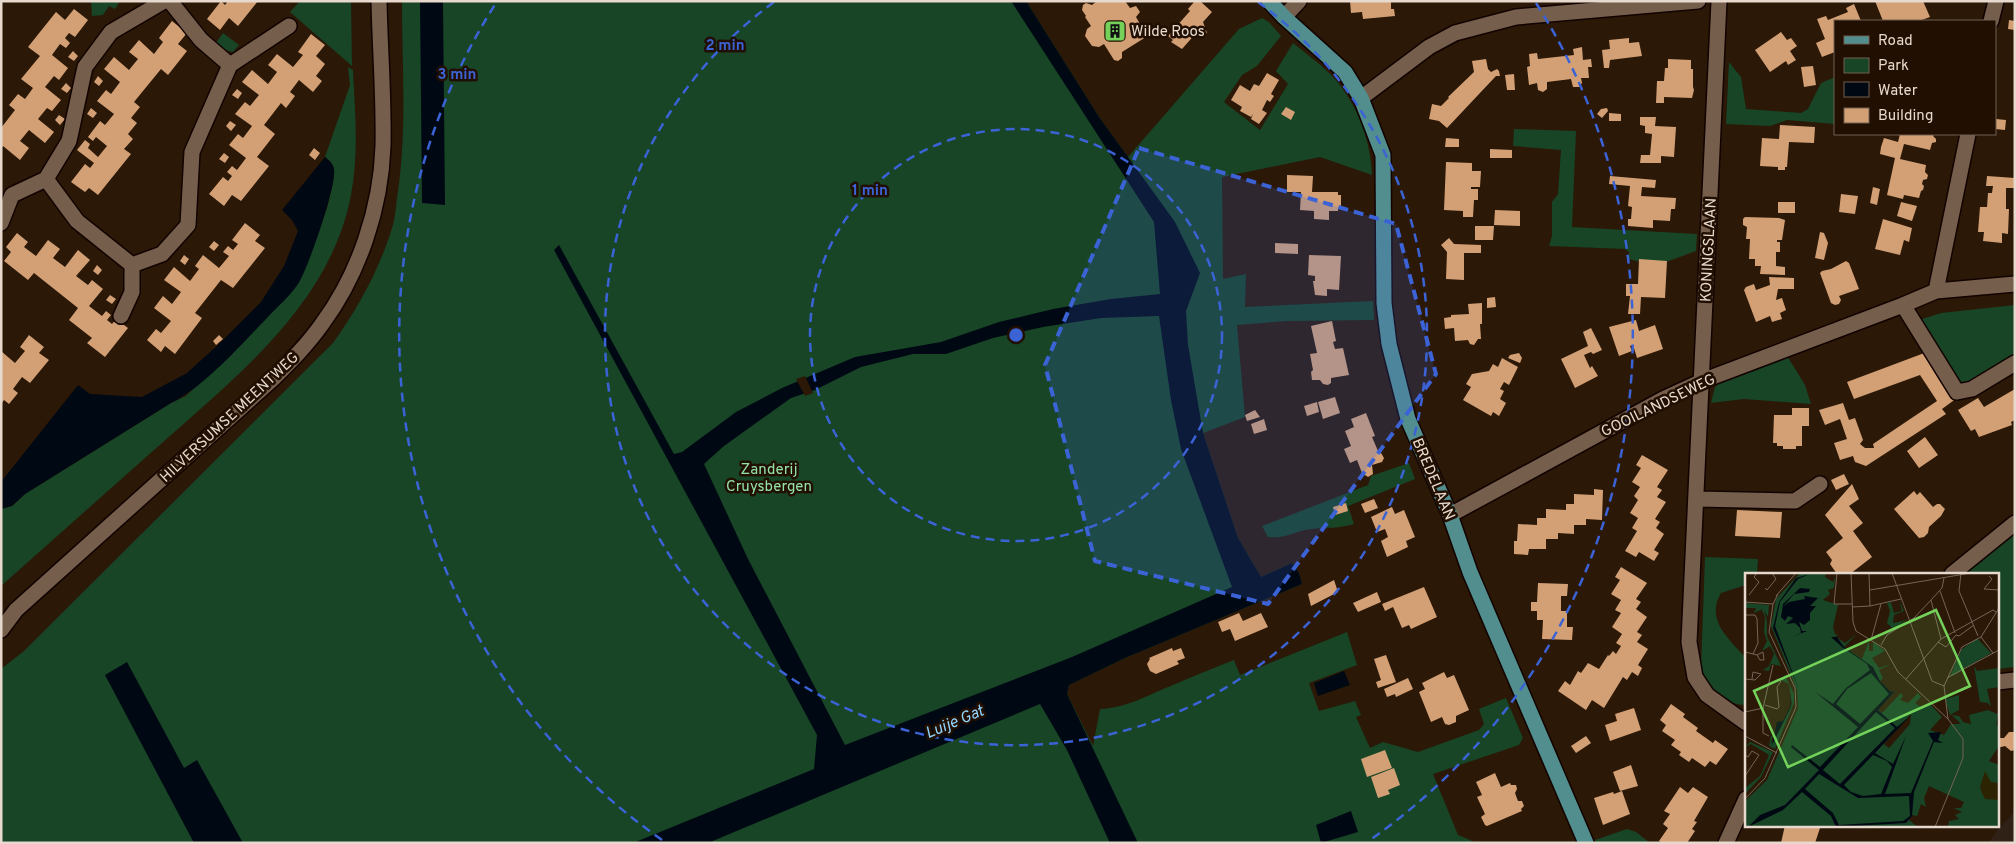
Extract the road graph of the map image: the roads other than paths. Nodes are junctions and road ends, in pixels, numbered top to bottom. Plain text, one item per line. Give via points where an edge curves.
1 (164, 1) edge
2 (170, 1) edge
3 (379, 1) edge
4 (1269, 1) edge
5 (1299, 1) edge
6 (1698, 1) edge
7 (1719, 1) edge
8 (1996, 1) edge
9 (1284, 17) junction
10 (1991, 20) edge
11 (289, 26) dead end
12 (230, 65) junction
13 (1361, 98) junction
14 (1968, 135) edge
15 (46, 179) junction
16 (7, 194) edge
17 (1, 223) edge
18 (132, 265) junction
19 (2015, 284) edge
20 (1936, 291) junction
21 (1903, 305) junction
22 (121, 316) dead end
23 (2015, 363) edge
24 (1702, 381) junction
25 (1820, 484) dead end
26 (1697, 498) junction
27 (1450, 515) junction
28 (2015, 523) edge
29 (1953, 573) edge
30 (16, 610) junction
31 (1, 616) edge
32 (1, 630) edge
33 (2015, 680) edge
34 (1998, 682) edge
35 (1745, 722) edge
36 (1745, 801) edge
37 (1586, 843) edge
38 (1726, 843) edge

1 - 15 street via 111,32 85,67 69,141
2 - 12 street via 201,40
3 - 30 street, HILVERSUMSE MEENTWEG via 383,147 374,215 355,265 336,302 309,341 274,378
4 - 9 main road, BREDELAAN
5 - 9 street
6 - 13 street via 1516,17 1455,33 1429,47
7 - 24 street, KONINGSLAAN
8 - 10 street
9 - 13 main road, BREDELAAN via 1345,72
11 - 12 street
12 - 18 street via 192,152 188,225 162,254
13 - 27 main road, BREDELAAN via 1383,155 1384,303 1389,344 1408,419
14 - 20 street
15 - 16 street
15 - 18 street via 77,221
16 - 17 street
18 - 22 street via 132,292
19 - 20 street, GOOILANDSEWEG
20 - 21 street, GOOILANDSEWEG
21 - 23 street via 1957,392 1972,389
21 - 24 street, GOOILANDSEWEG
24 - 26 street, KONINGSLAAN
24 - 27 street, GOOILANDSEWEG
25 - 26 street via 1795,501
26 - 35 street, KONINGSLAAN via 1689,642 1695,677 1707,695
27 - 37 main road, BREDELAAN via 1470,572
28 - 29 street
30 - 31 street, HILVERSUMSE MEENTWEG
30 - 32 street, HILVERSUMSE MEENTWEG
33 - 34 street
36 - 38 street

